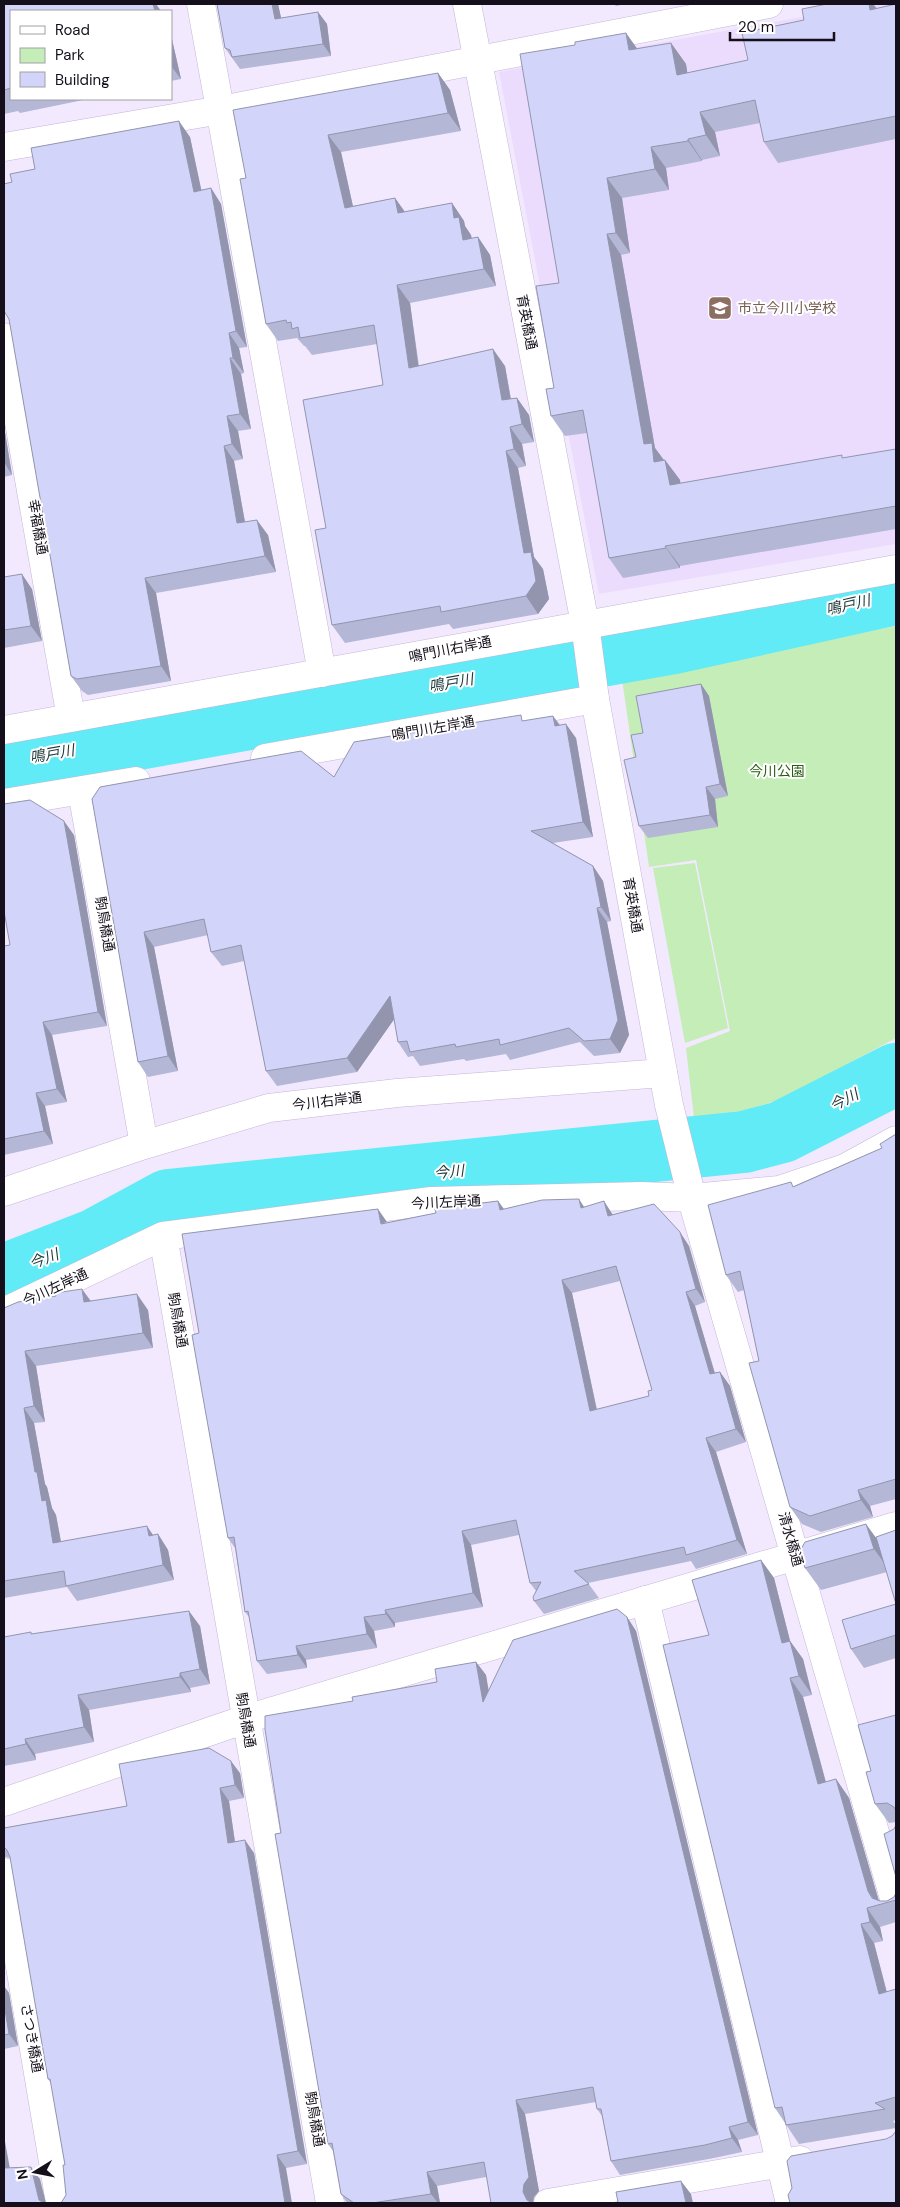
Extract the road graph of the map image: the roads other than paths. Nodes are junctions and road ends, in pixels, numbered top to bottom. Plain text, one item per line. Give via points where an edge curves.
1 (201, 4) edge
2 (467, 4) edge
3 (769, 4) edge
4 (477, 61) junction
5 (221, 110) junction
6 (4, 147) edge
7 (4, 337) edge
8 (896, 570) edge
9 (586, 633) junction
10 (322, 673) junction
11 (594, 690) junction
12 (71, 718) junction
13 (4, 730) edge
14 (237, 763) edge
15 (159, 777) edge
16 (82, 791) junction
17 (4, 803) edge
18 (663, 1073) junction
19 (675, 1130) joint
20 (896, 1140) edge
21 (144, 1145) junction
22 (689, 1185) junction
23 (4, 1192) edge
24 (163, 1236) junction
25 (4, 1310) edge
26 (896, 1526) edge
27 (796, 1555) junction
28 (646, 1600) junction
29 (246, 1719) junction
30 (4, 1802) edge
31 (887, 1839) edge
32 (4, 1872) edge
33 (896, 1905) edge
34 (820, 2156) edge
35 (782, 2163) junction
36 (60, 2203) edge
37 (330, 2203) edge
38 (548, 2203) edge
39 (790, 2203) edge

1 - 5 street
2 - 4 street, 育英橋通
3 - 4 street
4 - 5 street
4 - 9 street, 育英橋通
5 - 6 street
5 - 10 street
7 - 12 street, 幸福橋通
8 - 9 street, 鳴門川右岸通
9 - 10 street, 鳴門川右岸通
9 - 11 street, 育英橋通
10 - 12 street, 鳴門川右岸通
11 - 14 street, 鳴門川左岸通
11 - 18 street, 育英橋通
12 - 13 street, 鳴門川右岸通
15 - 16 street
16 - 17 street
16 - 21 street, 駒鳥橋通
18 - 19 street, 育英橋通
18 - 21 street, 今川右岸通 via 397,1093 269,1108
19 - 22 street, 清水橋通
20 - 22 street, 今川左岸通 via 845,1168 779,1190
21 - 23 street, 今川右岸通
22 - 24 street, 今川左岸通 via 642,1196 431,1201
22 - 27 street, 清水橋通
24 - 25 street, 今川左岸通
24 - 29 street, 駒鳥橋通
26 - 27 street
27 - 28 street
27 - 31 street, 清水橋通
28 - 29 street
28 - 35 street
29 - 30 street
29 - 37 street, 駒鳥橋通
31 - 33 street, 清水橋通
32 - 36 street, さつき橋通
34 - 35 street
35 - 38 street
35 - 39 street

